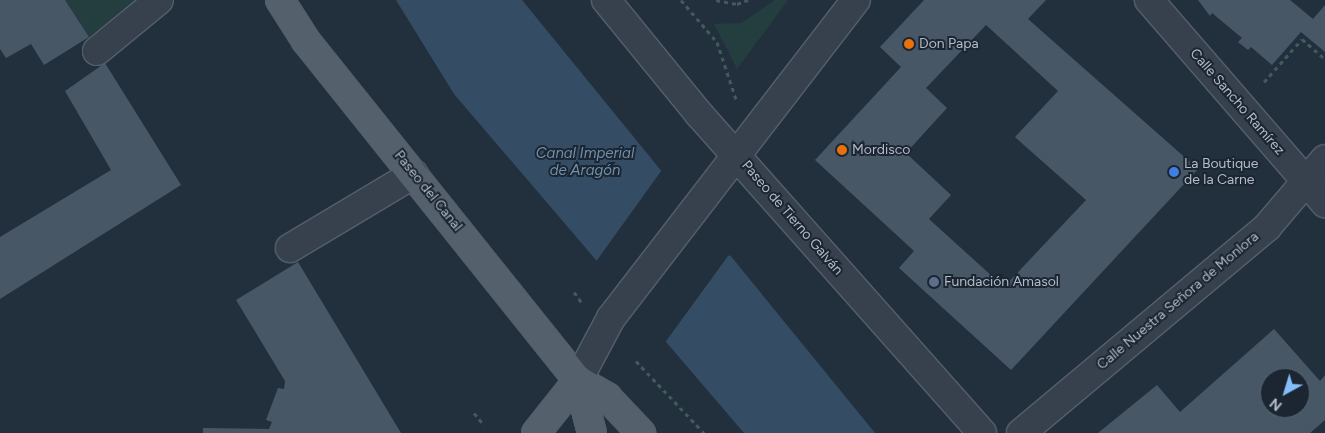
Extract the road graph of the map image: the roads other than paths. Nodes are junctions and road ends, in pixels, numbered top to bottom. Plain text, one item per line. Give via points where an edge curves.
1 (159, 0) edge
2 (280, 0) edge
3 (606, 0) edge
4 (856, 0) edge
5 (1149, 0) edge
6 (97, 51) dead end
7 (735, 154) junction
8 (1325, 159) edge
9 (414, 174) junction
10 (1305, 181) junction
11 (1325, 203) edge
12 (290, 248) dead end
13 (578, 380) junction
14 (536, 433) edge
15 (592, 433) edge
16 (641, 433) edge
17 (982, 433) edge
18 (1021, 433) edge

1 - 6 street
2 - 9 main road, Paseo del Canal via 306,41
3 - 7 street, Paseo de Tierno Galván
4 - 7 street
5 - 10 street, Calle Sancho Ramírez
7 - 13 street via 611,318
7 - 17 street, Paseo de Tierno Galván
8 - 10 street, Calle Nuestra Señora de Monlora
9 - 12 street
9 - 13 main road, Paseo del Canal
10 - 11 street, Calle Sancho Ramírez
10 - 18 street, Calle Nuestra Señora de Monlora via 1267,227
13 - 14 main road
13 - 15 main road, Paseo del Canal
13 - 16 main road, Paseo del Canal via 607,397

